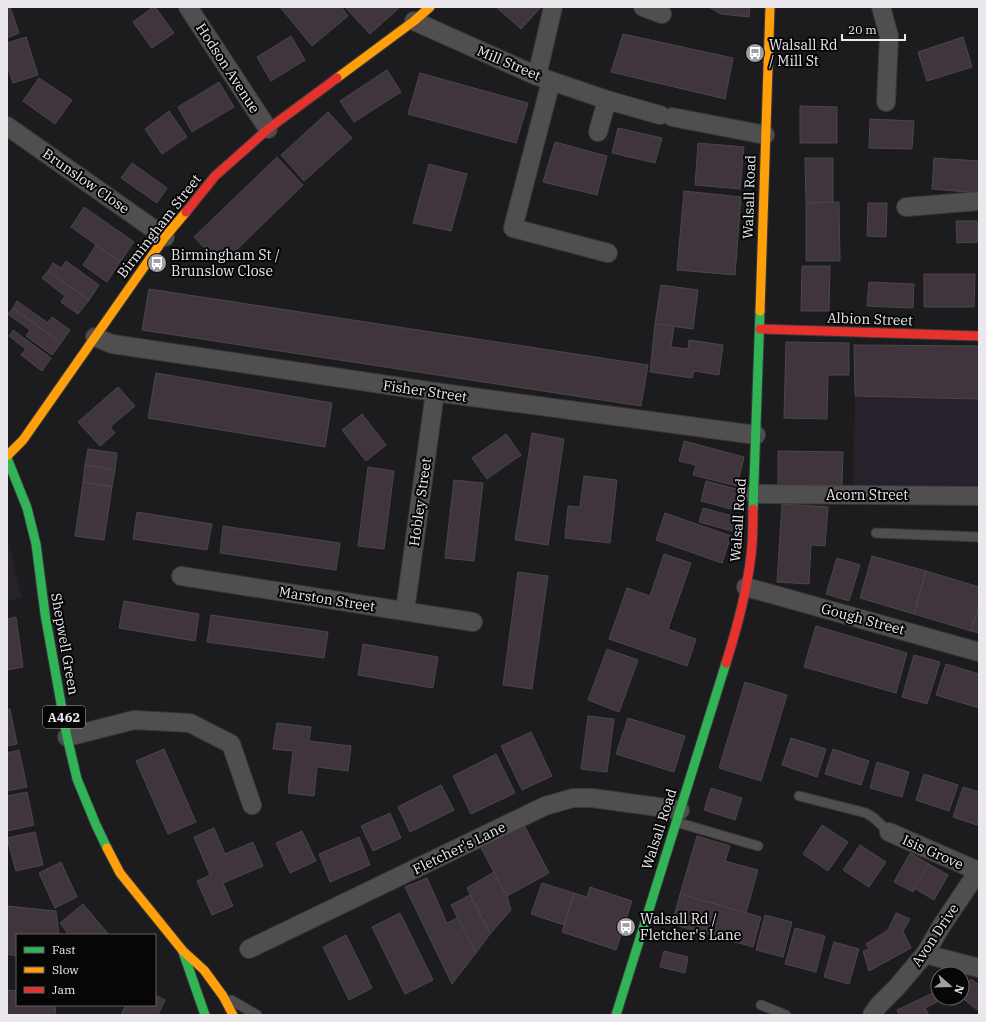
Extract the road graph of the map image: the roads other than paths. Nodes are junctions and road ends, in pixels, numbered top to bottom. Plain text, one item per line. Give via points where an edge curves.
1 (188, 7) edge
2 (430, 7) edge
3 (553, 7) edge
4 (642, 7) edge
5 (770, 7) edge
6 (881, 7) edge
7 (662, 14) dead end
8 (414, 21) junction
9 (544, 79) junction
10 (606, 100) junction
11 (886, 102) dead end
12 (7, 126) edge
13 (268, 129) junction
14 (598, 132) dead end
15 (765, 135) junction
16 (979, 201) edge
17 (906, 207) dead end
18 (165, 237) junction
19 (608, 253) dead end
20 (760, 329) junction
21 (979, 336) edge
22 (95, 337) junction
23 (435, 392) junction
24 (756, 435) junction
25 (7, 457) edge
26 (754, 494) junction
27 (979, 496) edge
28 (876, 533) dead end
29 (979, 537) edge
30 (181, 576) dead end
31 (746, 587) junction
32 (405, 611) junction
33 (473, 622) dead end
34 (979, 652) edge
35 (67, 737) junction
36 (799, 796) dead end
37 (252, 805) dead end
38 (678, 816) junction
39 (889, 832) joint
40 (758, 846) dead end
41 (978, 871) edge
42 (249, 949) dead end
43 (183, 951) junction
44 (925, 954) junction
45 (979, 968) edge
46 (196, 990) junction
47 (222, 996) junction
48 (761, 1005) dead end
49 (194, 1015) edge
50 (205, 1015) edge
51 (233, 1015) edge
52 (257, 1015) edge
53 (616, 1015) edge
54 (786, 1015) edge
55 (872, 1015) edge

1 - 13 street, Hodson Avenue
2 - 8 main road, Birmingham Street
3 - 9 street
4 - 7 street
5 - 15 main road, Walsall Road
6 - 11 street via 889,36
8 - 9 street, Mill Street
8 - 13 main road, Birmingham Street
9 - 10 street, Mill Street
9 - 19 street via 513,228
10 - 14 street
10 - 15 street, Mill Street via 666,116
12 - 18 street, Brunslow Close
13 - 18 main road, Birmingham Street via 215,176
15 - 20 main road, Walsall Road
16 - 17 street
18 - 22 main road, Birmingham Street
20 - 21 main road, Albion Street
20 - 24 main road, Walsall Road
22 - 23 street, Fisher Street via 112,344
22 - 25 main road, Birmingham Street via 23,440
23 - 24 street, Fisher Street
23 - 32 street, Hobley Street
24 - 26 main road, Walsall Road
25 - 35 main road, Shepwell Green / A462 via 27,508 36,544 45,614
26 - 27 street, Acorn Street
26 - 31 main road, Walsall Road via 751,555
28 - 29 lane
30 - 32 street, Marston Street
31 - 34 street, Gough Street
31 - 38 main road, Walsall Road via 736,631
32 - 33 street, Marston Street
35 - 37 street via 134,720 190,723 231,744
35 - 43 main road, Shepwell Green / A462 via 77,779 120,873
36 - 39 lane via 866,813
38 - 40 lane
38 - 42 street, Fletcher's Lane via 592,798 573,798 545,806
38 - 53 main road, Walsall Road
39 - 41 street, Isis Grove
41 - 44 street, Avon Drive
43 - 46 main road, Shepwell Green / A462
43 - 47 main road, Shepwell Green / A462 via 204,970
44 - 45 street
44 - 55 street, Avon Drive
46 - 49 main road
46 - 50 main road, Shepwell Green / A462
47 - 51 main road, Shepwell Green / A462
47 - 52 lane
48 - 54 lane

